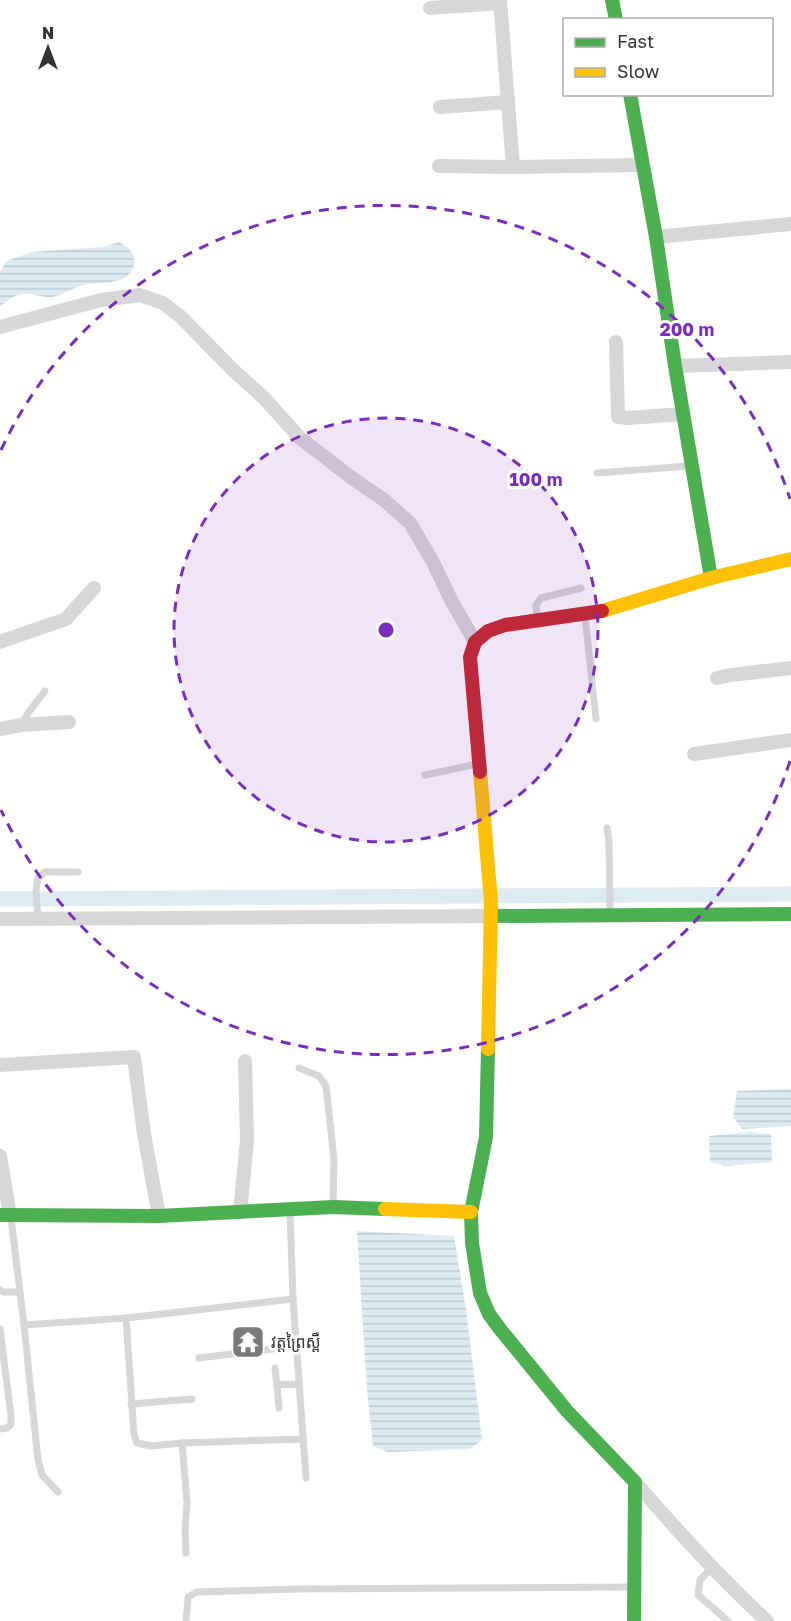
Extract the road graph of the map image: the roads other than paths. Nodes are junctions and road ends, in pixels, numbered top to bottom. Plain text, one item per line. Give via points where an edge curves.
1 (612, 0) edge
2 (500, 2) edge
3 (430, 8) dead end
4 (616, 18) edge
5 (630, 96) edge
6 (508, 102) junction
7 (440, 107) dead end
8 (642, 165) junction
9 (439, 166) dead end
10 (513, 167) junction
11 (791, 224) edge
12 (656, 237) junction
13 (0, 327) edge
14 (616, 342) dead end
15 (791, 363) edge
16 (675, 366) junction
17 (683, 414) junction
18 (692, 465) junction
19 (597, 473) dead end
20 (791, 560) edge
21 (711, 578) junction
22 (94, 588) dead end
23 (580, 588) dead end
24 (585, 614) junction
25 (537, 620) junction
26 (0, 642) edge
27 (475, 642) junction
28 (791, 668) edge
29 (717, 678) dead end
30 (45, 691) dead end
31 (596, 719) dead end
32 (69, 722) dead end
33 (21, 725) junction
34 (0, 729) edge
35 (791, 740) edge
36 (694, 754) dead end
37 (480, 764) junction
38 (426, 775) dead end
39 (607, 828) dead end
40 (78, 872) dead end
41 (610, 909) junction
42 (38, 913) junction
43 (791, 914) edge
44 (491, 916) junction
45 (0, 919) edge
46 (245, 1061) dead end
47 (0, 1065) edge
48 (299, 1068) dead end
49 (0, 1156) edge
50 (333, 1207) junction
51 (290, 1209) junction
52 (240, 1212) junction
53 (471, 1212) junction
54 (5, 1215) edge
55 (159, 1216) junction
56 (0, 1290) edge
57 (20, 1292) junction
58 (293, 1299) junction
59 (126, 1318) junction
60 (24, 1326) junction
61 (0, 1329) edge
62 (297, 1346) junction
63 (199, 1358) dead end
64 (275, 1368) dead end
65 (299, 1384) junction
66 (277, 1385) junction
67 (192, 1399) dead end
68 (131, 1404) junction
69 (279, 1408) dead end
70 (0, 1429) edge
71 (303, 1439) junction
72 (182, 1443) junction
73 (306, 1478) dead end
74 (635, 1482) junction
75 (58, 1492) dead end
76 (186, 1553) dead end
77 (713, 1566) junction
78 (634, 1587) junction
79 (186, 1621) edge
80 (634, 1621) edge
81 (728, 1621) edge
82 (767, 1621) edge

1 - 4 street
2 - 3 street
2 - 6 street
5 - 8 street
6 - 7 street
6 - 10 street
8 - 10 street
8 - 12 street
9 - 10 street
11 - 12 street
12 - 16 street
13 - 27 street via 101,300 140,295 163,303 182,317 300,438 410,523
14 - 17 street via 618,417
15 - 16 street
16 - 17 street
17 - 18 street
18 - 19 lane
18 - 21 street
20 - 21 street
21 - 24 street
22 - 26 street via 66,618
23 - 25 lane via 541,598
24 - 25 street
24 - 31 lane
25 - 27 street via 504,625
27 - 37 street via 470,657
28 - 29 street
30 - 33 lane
32 - 33 street
33 - 34 street
35 - 36 street
37 - 38 lane
37 - 44 street
39 - 41 lane
40 - 42 lane via 45,872 38,878
41 - 43 street
41 - 44 street
42 - 44 street
42 - 45 street
44 - 53 street via 486,1137
46 - 52 street via 247,1140
47 - 55 street via 134,1057
48 - 50 lane via 319,1076 326,1086 334,1159
49 - 54 street
50 - 51 street
50 - 53 street
51 - 52 street
51 - 58 lane
52 - 55 street
53 - 74 street via 480,1293 489,1314 567,1411
54 - 55 street
54 - 57 lane
56 - 57 lane
57 - 60 lane
58 - 59 lane
58 - 62 lane
59 - 60 lane
59 - 68 lane
60 - 75 lane via 38,1460 42,1475
61 - 70 lane via 11,1416 11,1424
62 - 63 lane
62 - 65 lane
64 - 66 lane
65 - 66 lane
65 - 71 lane
66 - 69 lane
67 - 68 lane
68 - 72 lane via 137,1443
71 - 72 lane
71 - 73 lane
72 - 76 lane
74 - 77 street
74 - 78 street
77 - 81 lane via 700,1580 698,1595
77 - 82 street
78 - 79 lane via 197,1592 188,1597
78 - 80 street

